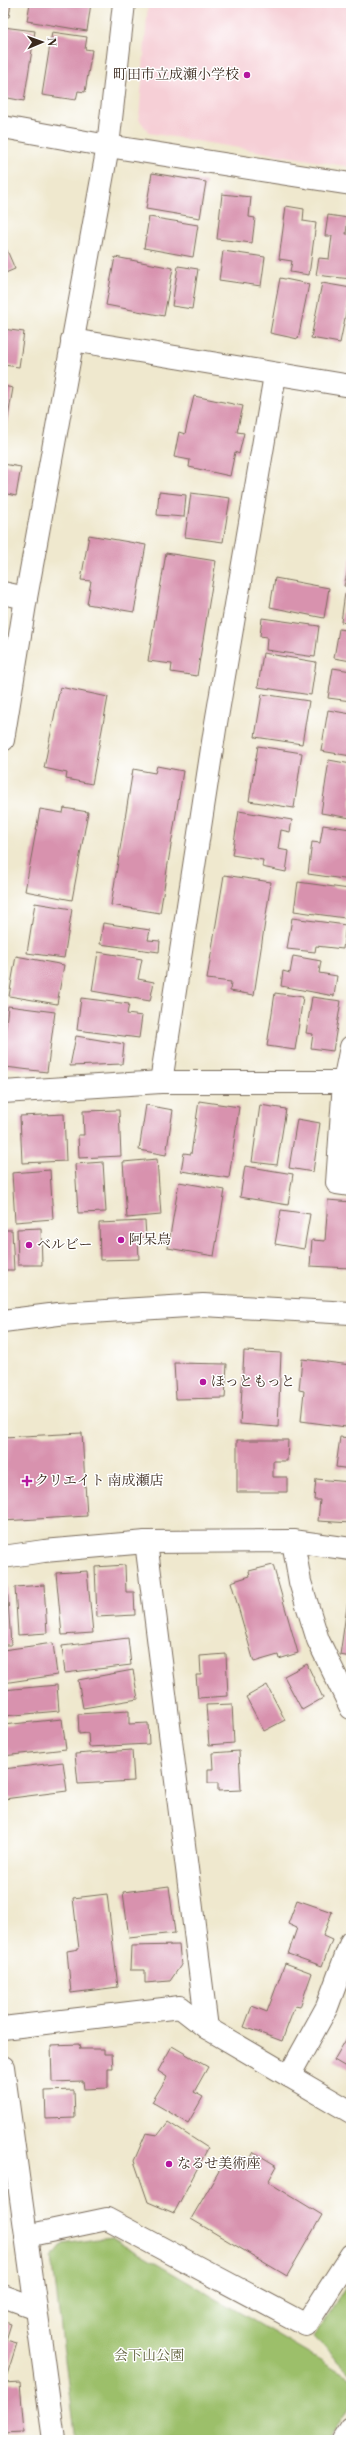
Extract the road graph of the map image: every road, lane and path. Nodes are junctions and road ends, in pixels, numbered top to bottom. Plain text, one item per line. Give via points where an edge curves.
1 (124, 3) edge
2 (3, 127) edge
3 (108, 146) junction
4 (351, 184) edge
5 (72, 340) junction
6 (275, 375) junction
7 (351, 386) edge
8 (3, 593) edge
9 (26, 598) junction
10 (3, 740) edge
11 (351, 1047) edge
12 (161, 1082) junction
13 (344, 1082) junction
14 (3, 1092) edge
15 (351, 1184) edge
16 (351, 1313) edge
17 (3, 1321) edge
18 (293, 1540) junction
19 (146, 1542) junction
20 (351, 1549) edge
21 (3, 1557) edge
22 (351, 1708) edge
23 (351, 1942) edge
24 (3, 2028) edge
25 (207, 2028) junction
26 (3, 2067) edge
27 (289, 2076) junction
28 (351, 2112) edge
29 (26, 2236) junction
30 (351, 2255) edge
31 (3, 2296) edge
32 (36, 2308) junction
33 (351, 2429) edge
34 (54, 2440) edge
35 (344, 2440) edge

1 - 3 street
2 - 3 street
3 - 4 street
3 - 5 street
5 - 6 street
5 - 9 street
6 - 7 street
6 - 12 street via 215,729
8 - 9 street
9 - 10 street
11 - 13 street
12 - 13 street
12 - 14 street
13 - 15 street via 337,1183
16 - 17 street via 204,1305 58,1314
18 - 19 street
18 - 20 street
18 - 22 street via 300,1582 318,1640
19 - 21 street
19 - 25 street
23 - 27 street via 327,2006
24 - 25 street via 180,2007
25 - 27 street
26 - 29 street
27 - 28 street
29 - 30 street via 107,2218 306,2325
29 - 32 street
31 - 32 street
32 - 34 street
33 - 35 street

